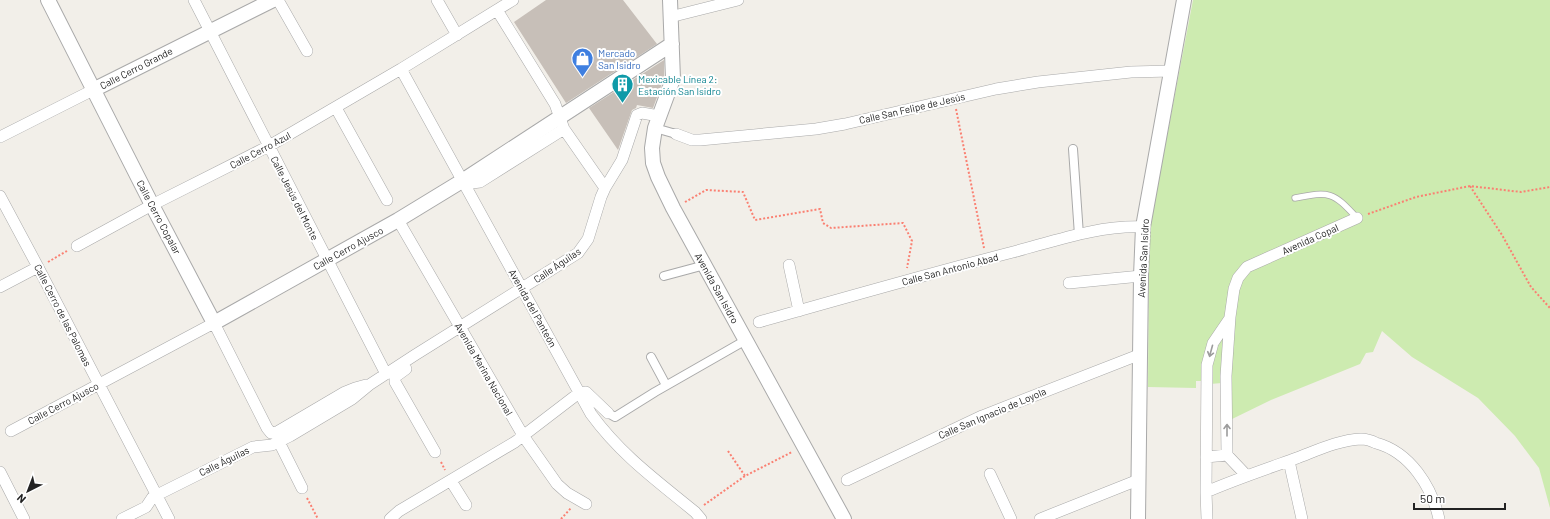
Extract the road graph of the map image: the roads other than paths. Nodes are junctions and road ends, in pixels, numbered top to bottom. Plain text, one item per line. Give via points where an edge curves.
1 (48, 0) edge
2 (194, 0) edge
3 (273, 0) edge
4 (278, 0) edge
5 (437, 0) edge
6 (511, 0) edge
7 (670, 0) edge
8 (738, 0) edge
9 (1184, 0) edge
10 (497, 10) junction
11 (670, 17) junction
12 (210, 30) junction
13 (458, 35) junction
14 (672, 44) junction
15 (306, 51) dead end
16 (402, 69) junction
17 (1171, 71) junction
18 (93, 90) junction
19 (336, 108) junction
20 (657, 122) junction
21 (562, 123) junction
22 (676, 134) joint
23 (0, 136) edge
24 (269, 146) junction
25 (1073, 148) dead end
26 (462, 181) junction
27 (605, 188) junction
28 (0, 196) edge
29 (1295, 198) dead end
30 (387, 200) dead end
31 (152, 205) junction
32 (1357, 218) joint
33 (398, 220) junction
34 (1143, 227) junction
35 (1079, 235) junction
36 (77, 246) road end
37 (327, 260) junction
38 (705, 265) junction
39 (789, 265) dead end
40 (38, 267) junction
41 (664, 276) dead end
42 (1141, 276) junction
43 (1068, 283) dead end
44 (0, 287) edge
45 (523, 288) junction
46 (799, 311) junction
47 (1230, 317) junction
48 (759, 322) dead end
49 (214, 323) junction
50 (460, 327) junction
51 (746, 340) junction
52 (430, 345) junction
53 (1141, 354) junction
54 (651, 357) dead end
55 (386, 374) junction
56 (98, 384) junction
57 (368, 385) junction
58 (666, 385) junction
59 (1227, 391) junction
60 (1207, 392) junction
61 (579, 393) junction
62 (608, 413) joint
63 (11, 431) dead end
64 (271, 433) joint
65 (524, 436) junction
66 (279, 442) junction
67 (435, 452) road end
68 (1227, 455) junction
69 (1206, 457) junction
70 (1289, 460) junction
71 (0, 472) edge
72 (990, 474) dead end
73 (1246, 475) junction
74 (451, 480) junction
75 (847, 480) dead end
76 (1138, 480) junction
77 (302, 488) road end
78 (1206, 492) junction
79 (156, 494) junction
80 (586, 504) dead end
81 (466, 505) dead end
82 (698, 515) edge
83 (24, 519) edge
84 (122, 519) edge
85 (169, 519) edge
86 (390, 519) edge
87 (844, 519) edge
88 (1011, 519) edge
89 (1040, 519) edge
90 (1138, 519) edge
91 (1207, 519) edge
92 (1302, 519) edge
93 (1439, 519) edge

1 - 18 street, Calle Cerro Copalar
2 - 12 street, Calle Jesús del Monte
3 - 12 street, Calle Cerro Grande
4 - 15 street
5 - 13 street
6 - 10 street, Calle Cerro Azul
7 - 11 street, Avenida San Isidro
8 - 11 street
9 - 17 street, Avenida San Isidro
10 - 13 street, Calle Cerro Azul
10 - 21 street via 555,104
11 - 14 street, Avenida San Isidro
12 - 18 street, Calle Cerro Grande
12 - 24 street, Calle Jesús del Monte
13 - 16 street, Calle Cerro Azul
14 - 20 street, Avenida San Isidro via 672,80
14 - 21 street, Calle Cerro Ajusco
16 - 19 street, Calle Cerro Azul
16 - 26 street, Avenida del Panteón
17 - 22 street, Calle San Felipe de Jesús via 1130,72 1038,82 816,129 700,140
17 - 34 street, Avenida San Isidro
18 - 23 street, Calle Cerro Grande
18 - 31 street, Calle Cerro Copalar
19 - 24 street, Calle Cerro Azul
19 - 30 street
20 - 22 street, Calle San Felipe de Jesús
20 - 27 street, Calle Águilas via 642,113 637,115 622,160
20 - 38 street, Avenida San Isidro via 652,148 658,177
21 - 26 street, Calle Cerro Ajusco
21 - 27 street
24 - 31 street, Calle Cerro Azul
24 - 37 street, Calle Jesús del Monte
25 - 35 street
26 - 33 street, Calle Cerro Ajusco
26 - 45 street, Avenida del Panteón
27 - 45 street, Calle Águilas via 593,229 583,248
28 - 40 street, Calle Cerro de las Palomas
29 - 32 lane via 1316,194 1330,195 1342,202
31 - 36 street, Calle Cerro Azul
31 - 49 street, Calle Cerro Copalar
32 - 47 street, Avenida Copal via 1247,267 1238,278 1234,289
33 - 37 street, Calle Cerro Ajusco
33 - 50 street, Avenida Marina Nacional
34 - 35 street, Calle San Antonio Abad via 1126,226
34 - 42 street, Avenida San Isidro
35 - 46 street, Calle San Antonio Abad
37 - 49 street, Calle Cerro Ajusco
37 - 55 street, Calle Jesús del Monte
38 - 41 street
38 - 51 street, Avenida San Isidro
39 - 46 street
40 - 44 street
40 - 56 street, Calle Cerro de las Palomas
42 - 43 street
42 - 53 street, Avenida San Isidro
45 - 50 street, Calle Águilas
45 - 61 street, Avenida del Panteón
46 - 48 street, Calle San Antonio Abad
47 - 59 street, Avenida Copal
47 -> 60 street, Avenida Copal via 1213,343 1207,365
49 - 56 street, Calle Cerro Ajusco
49 - 64 street, Calle Cerro Copalar
50 - 52 street, Calle Águilas
50 - 65 street, Avenida Marina Nacional
51 - 58 street
51 - 87 street, Avenida San Isidro
52 - 55 street, Calle Águilas
52 - 67 street via 421,357 394,380
53 - 75 street, Calle San Ignacio de Loyola via 982,416
53 - 76 street, Avenida San Isidro
54 - 58 street
55 - 57 street, Calle Águilas
56 - 63 street, Calle Cerro Ajusco
56 - 79 street, Calle Cerro de las Palomas
57 - 64 street, Calle Águilas via 345,392 277,432
57 - 66 street, Calle Águilas via 352,399
58 - 62 street via 615,417
59 - 60 street
68 -> 59 street, Avenida Copal
60 - 69 street, Avenida Copal
61 - 62 street via 586,392
61 - 65 street
61 - 82 street, Avenida del Panteón via 591,414 614,443 633,462
65 - 74 street
65 - 80 street, Avenida Marina Nacional via 557,484
66 - 77 street
66 - 79 street, Calle Águilas via 253,447
68 - 69 street
68 - 73 street
69 - 78 street, Avenida Copal
70 - 73 street
70 - 92 street
70 - 93 street via 1341,442 1363,439 1384,445 1405,458 1422,478
71 - 83 street
72 - 88 street
73 - 78 street
74 - 81 street
74 - 86 street
76 - 89 street
76 - 90 street, Avenida San Isidro
78 - 91 street, Avenida Copal
79 - 84 street, Calle Águilas via 146,507
79 - 85 street, Calle Cerro de las Palomas

